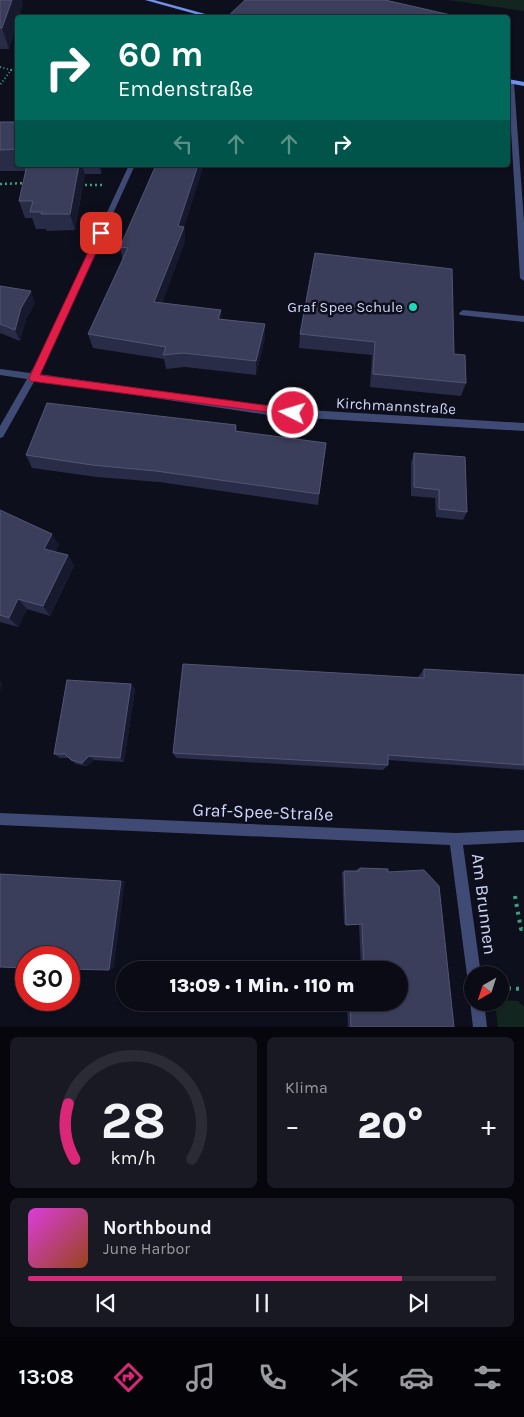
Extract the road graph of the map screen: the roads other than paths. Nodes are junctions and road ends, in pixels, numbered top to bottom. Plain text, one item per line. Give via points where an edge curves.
1 (148, 0) edge
2 (210, 15) edge
3 (510, 82) edge
4 (524, 84) edge
5 (510, 95) edge
6 (131, 167) edge
7 (524, 278) edge
8 (463, 313) dead end
9 (524, 320) edge
10 (0, 372) edge
11 (34, 378) junction
12 (524, 427) edge
13 (0, 434) edge
14 (0, 819) edge
15 (524, 836) edge
16 (456, 839) junction
17 (473, 966) edge
18 (478, 1011) edge
19 (480, 1027) edge

1 - 2 main road
3 - 4 main road
5 - 7 street
6 - 11 street
8 - 9 street
10 - 11 street, Kirchmannstraße
11 - 12 street, Kirchmannstraße via 275,412
11 - 13 street
14 - 16 street, Graf-Spee-Straße
15 - 16 street, Graf-Spee-Straße
16 - 17 street, Am Brunnen
18 - 19 street

